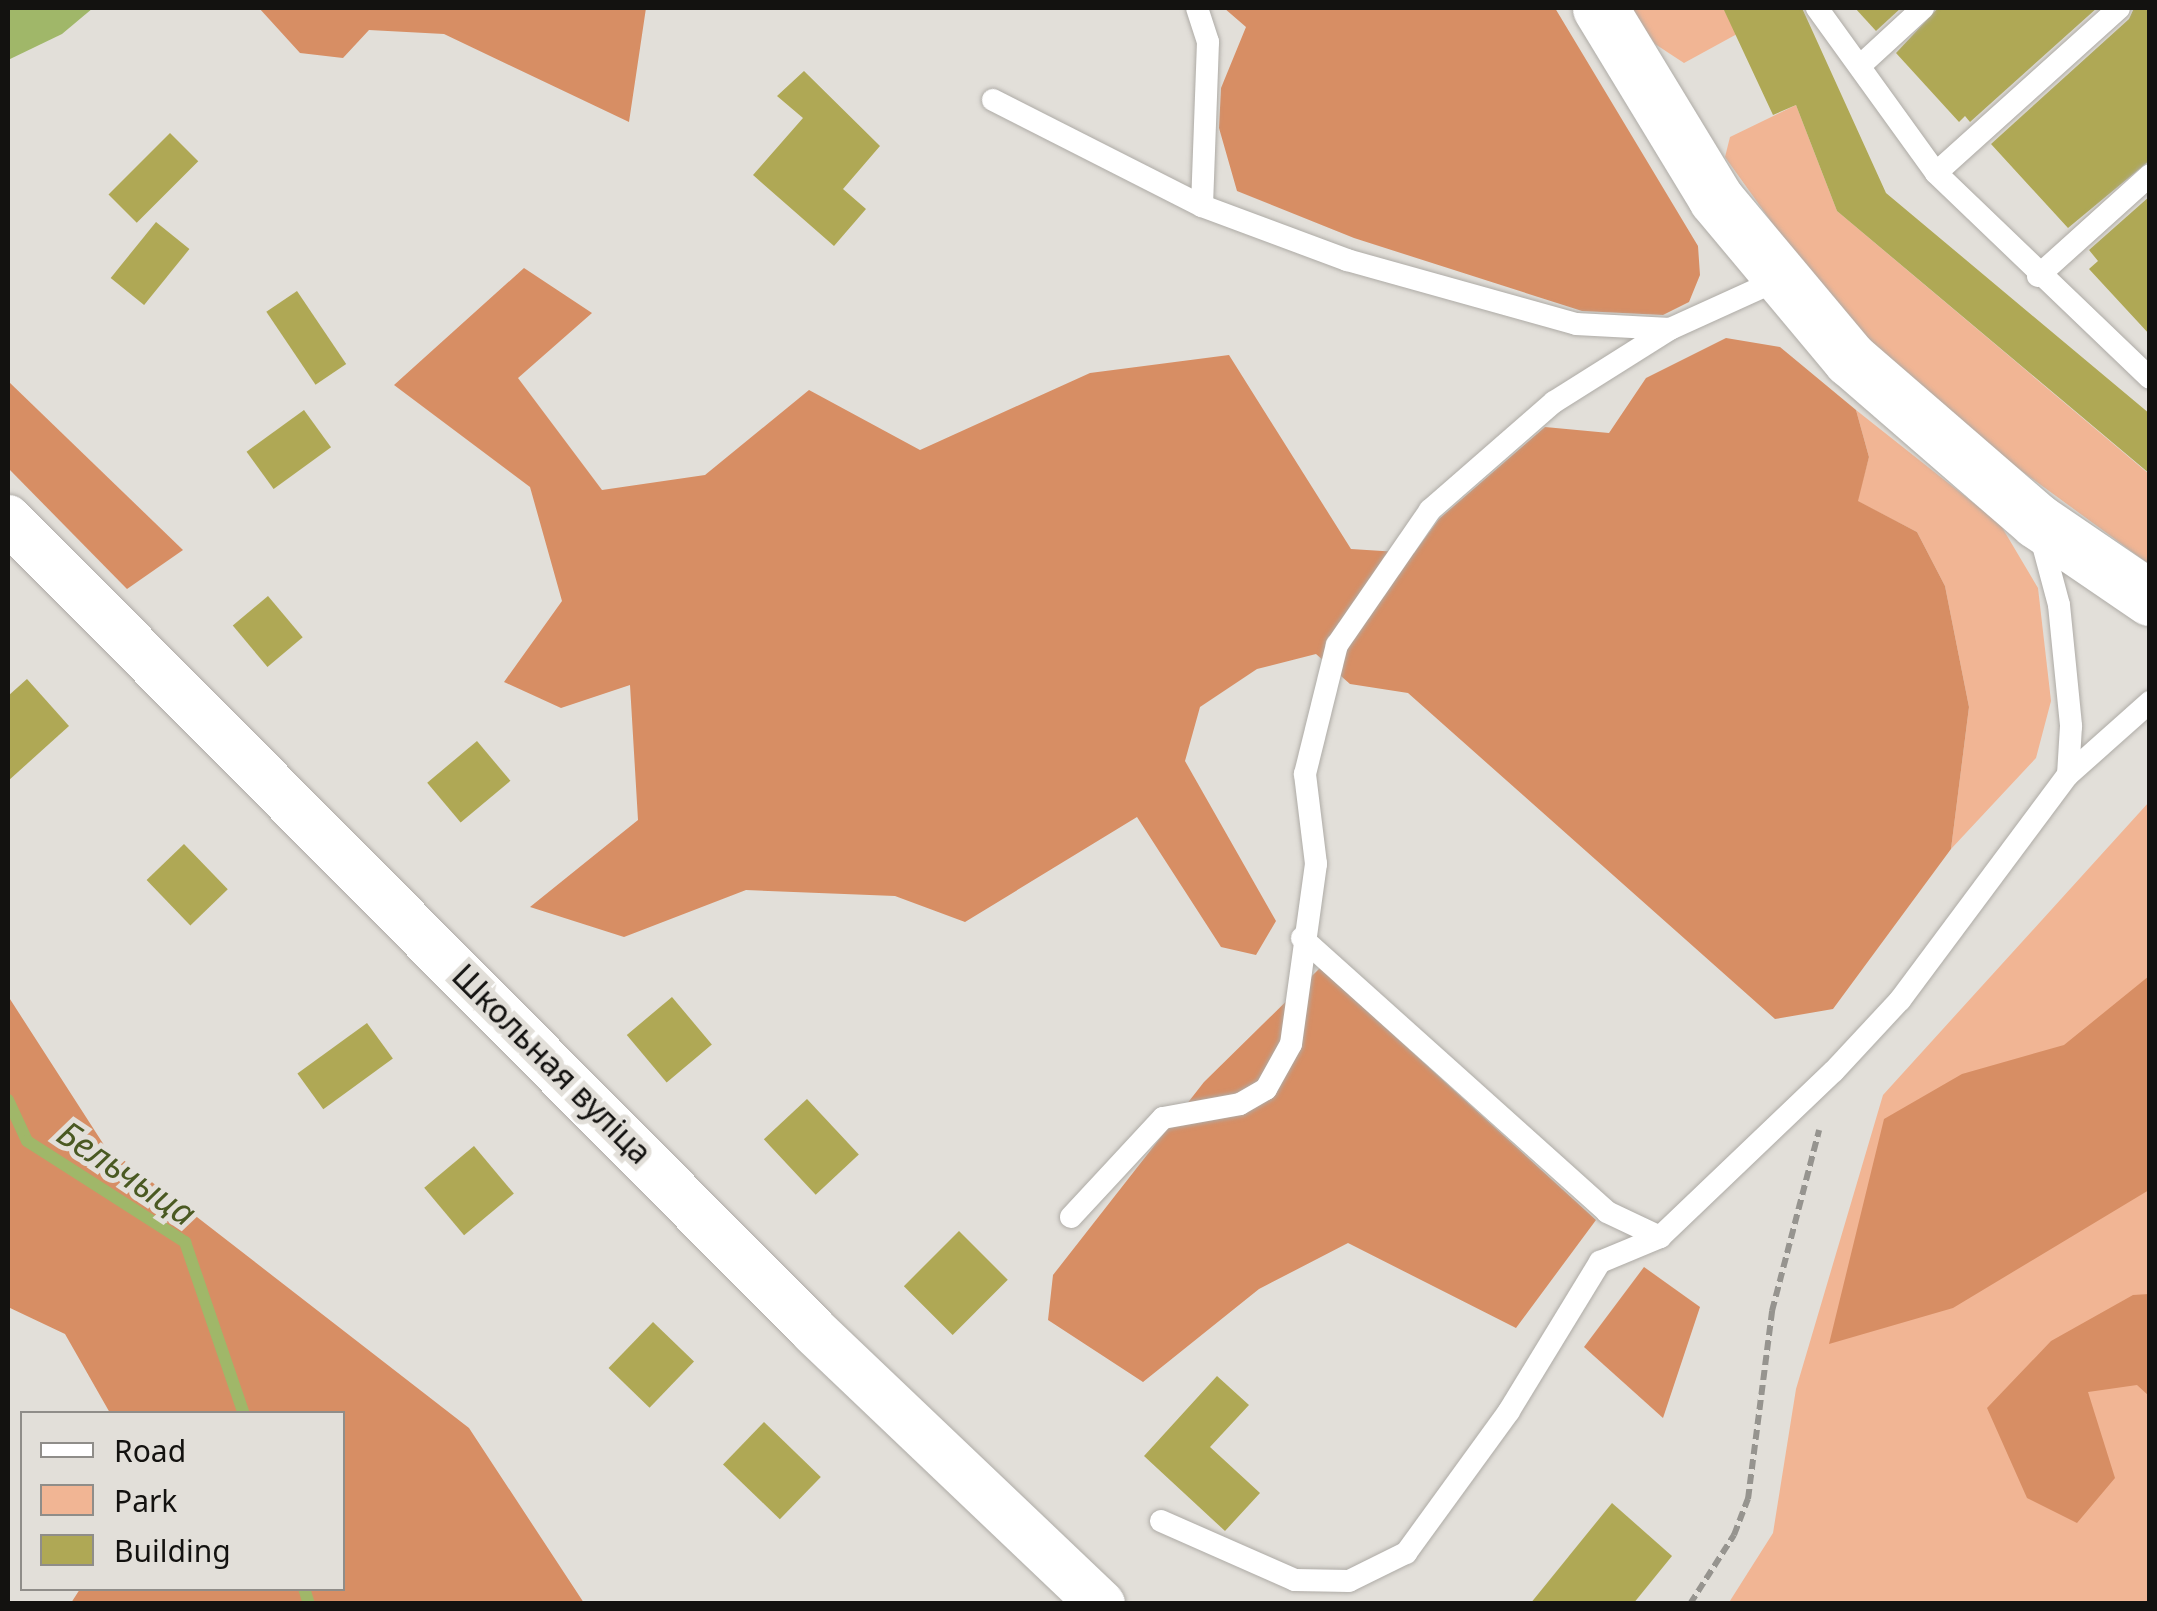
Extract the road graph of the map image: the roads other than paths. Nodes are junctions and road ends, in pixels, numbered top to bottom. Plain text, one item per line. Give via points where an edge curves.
1 (1197, 8) edge
2 (1600, 8) edge
3 (1817, 8) edge
4 (1924, 8) edge
5 (2119, 8) edge
6 (1862, 64) junction
7 (993, 100) dead end
8 (1936, 173) junction
9 (2150, 175) edge
10 (1202, 206) junction
11 (2038, 276) junction
12 (1778, 280) junction
13 (1670, 329) junction
14 (2149, 377) edge
15 (8, 519) edge
16 (2037, 521) junction
17 (2150, 598) edge
18 (2150, 702) edge
19 (2068, 775) junction
20 (1302, 938) junction
21 (1071, 1217) dead end
22 (1660, 1237) junction
23 (1161, 1521) dead end
24 (1101, 1604) edge

1 - 10 lane via 1208,42
2 - 12 street via 1716,199
3 - 6 lane
4 - 6 lane
5 - 8 lane
6 - 8 lane
7 - 10 lane
8 - 11 lane
9 - 11 lane
10 - 13 lane via 1347,260 1576,324
11 - 14 lane
12 - 13 lane
12 - 16 street via 1877,384
13 - 20 lane via 1554,402 1430,510 1336,645 1305,774 1316,864
15 - 24 street, Школьная вуліца via 815,1332
16 - 17 street
16 - 19 lane via 2059,605 2071,726
18 - 19 lane
19 - 22 lane via 1900,1000
20 - 21 lane via 1290,1044 1266,1089 1240,1104 1162,1118
20 - 22 lane via 1608,1212
22 - 23 lane via 1600,1262 1509,1411 1406,1553 1350,1581 1295,1580

